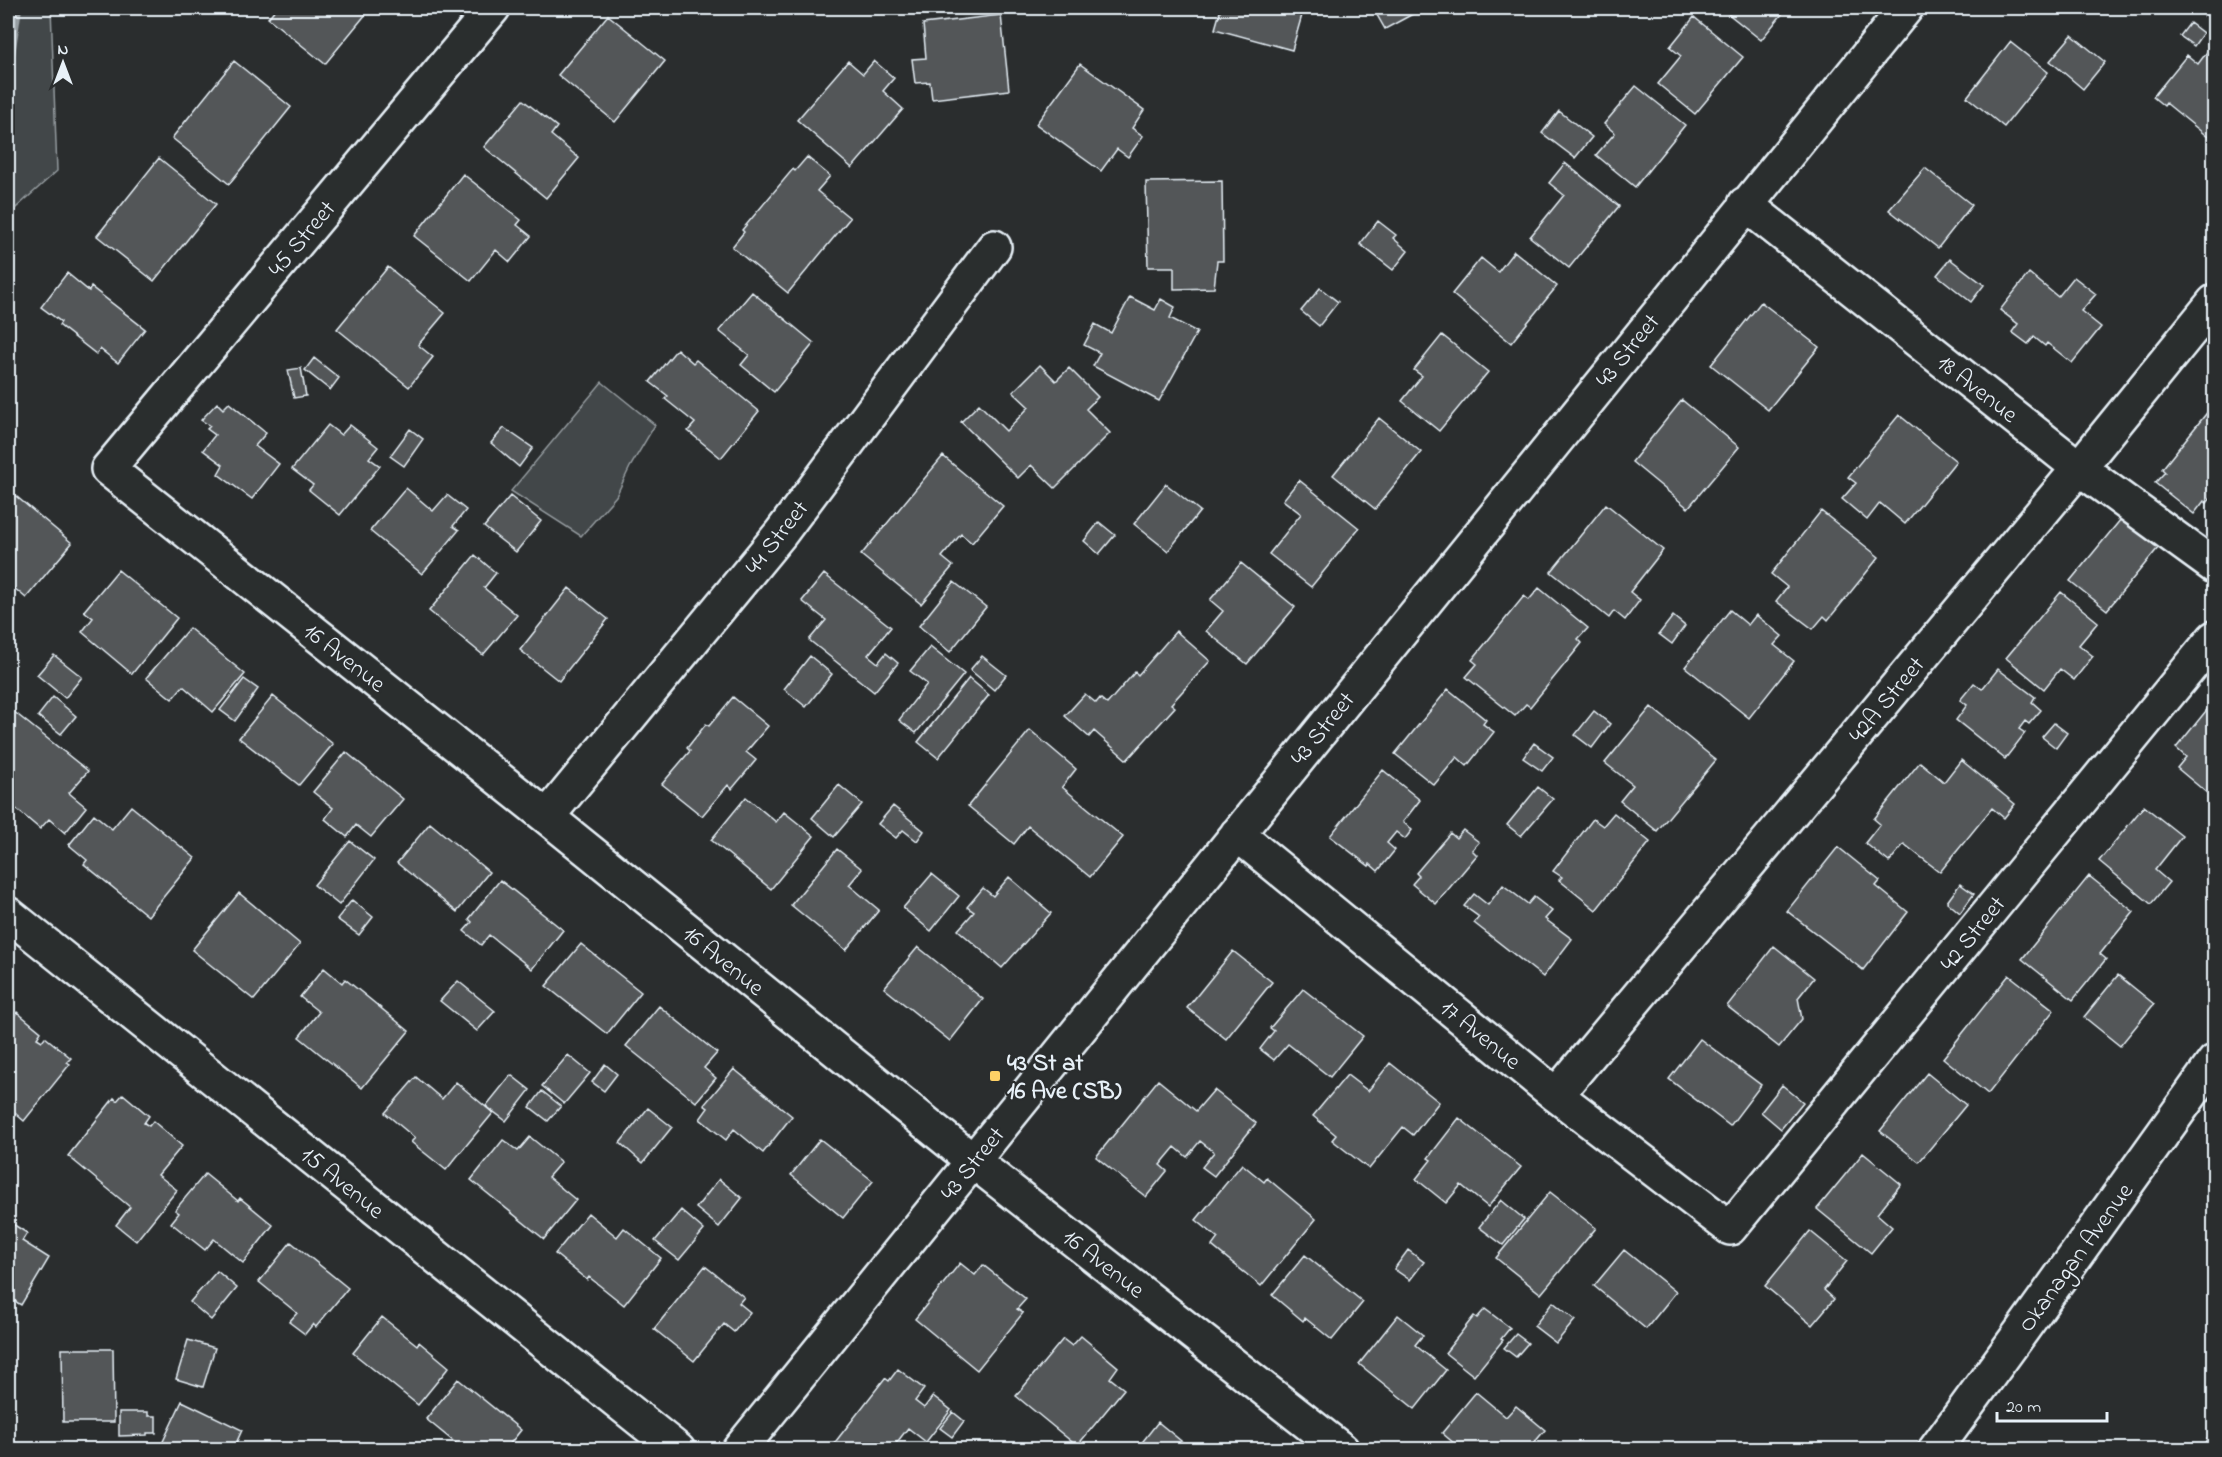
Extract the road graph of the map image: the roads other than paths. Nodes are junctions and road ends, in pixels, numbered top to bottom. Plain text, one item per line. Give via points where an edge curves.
1 (493, 8) edge
2 (1906, 8) edge
3 (1745, 204) junction
4 (994, 247) dead end
5 (2209, 320) edge
6 (2079, 468) junction
7 (108, 469) joint
8 (2214, 566) edge
9 (2214, 638) edge
10 (547, 817) junction
11 (1237, 834) junction
12 (8, 914) edge
13 (2214, 1062) edge
14 (1556, 1095) junction
15 (974, 1161) junction
16 (1730, 1228) joint
17 (678, 1449) edge
18 (739, 1449) edge
19 (1342, 1449) edge
20 (1935, 1449) edge

1 - 7 street, 45 Street
2 - 3 street, 43 Street
3 - 6 street, 18 Avenue
3 - 11 street, 43 Street
4 - 10 street, 44 Street via 781,533
5 - 6 street, 42A Street
6 - 8 street, 18 Avenue
6 - 14 street, 42A Street
7 - 10 street, 16 Avenue
9 - 16 street, 42 Street
10 - 15 street, 16 Avenue
11 - 14 street, 17 Avenue
11 - 15 street, 43 Street
12 - 17 street, 15 Avenue
13 - 20 street, Okanagan Avenue
14 - 16 street, 17 Avenue
15 - 18 street, 43 Street
15 - 19 street, 16 Avenue

